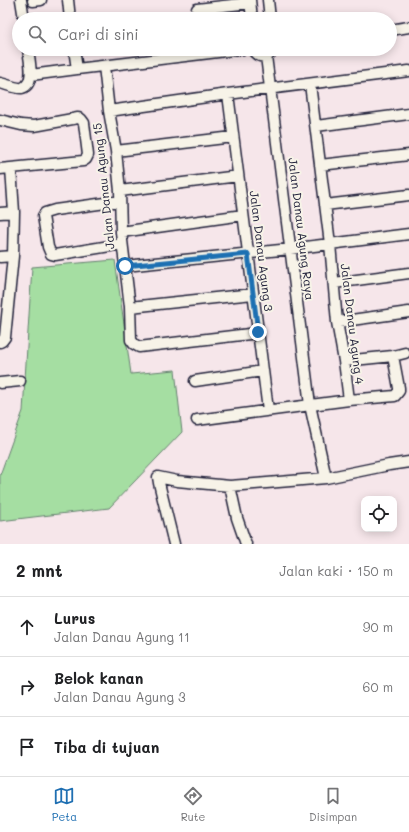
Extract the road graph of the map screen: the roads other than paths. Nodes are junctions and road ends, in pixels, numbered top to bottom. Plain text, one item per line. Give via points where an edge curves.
1 (22, 0) edge
2 (68, 0) edge
3 (268, 0) edge
4 (250, 2) edge
5 (197, 9) dead end
6 (23, 12) edge
7 (69, 12) edge
8 (251, 12) edge
9 (269, 12) edge
10 (409, 27) edge
11 (397, 29) edge
12 (29, 56) edge
13 (75, 56) edge
14 (186, 56) edge
15 (259, 56) edge
16 (266, 56) joint
17 (104, 66) junction
18 (77, 69) junction
19 (409, 71) edge
20 (31, 75) junction
21 (0, 83) edge
22 (310, 84) junction
23 (270, 89) junction
24 (228, 94) junction
25 (109, 110) junction
26 (409, 114) edge
27 (0, 120) edge
28 (316, 126) junction
29 (233, 137) junction
30 (116, 151) junction
31 (409, 155) edge
32 (320, 165) junction
33 (11, 168) junction
34 (0, 169) edge
35 (238, 176) junction
36 (409, 195) edge
37 (120, 196) junction
38 (325, 205) junction
39 (14, 212) junction
40 (0, 213) edge
41 (243, 215) junction
42 (121, 232) junction
43 (409, 234) edge
44 (122, 244) junction
45 (330, 244) junction
46 (290, 249) junction
47 (248, 254) junction
48 (13, 256) junction
49 (0, 257) edge
50 (125, 266) junction
51 (409, 272) edge
52 (334, 283) junction
53 (253, 294) junction
54 (4, 298) edge
55 (130, 307) junction
56 (409, 312) edge
57 (337, 322) junction
58 (258, 332) junction
59 (0, 342) edge
60 (405, 353) dead end
61 (393, 356) junction
62 (344, 361) junction
63 (263, 371) junction
64 (20, 381) dead end
65 (195, 381) dead end
66 (1, 385) edge
67 (349, 400) junction
68 (310, 405) junction
69 (268, 410) junction
70 (197, 420) dead end
71 (409, 462) edge
72 (326, 478) junction
73 (230, 486) junction
74 (174, 544) edge
75 (246, 544) edge

1 - 6 street
2 - 7 street
3 - 9 street
4 - 5 street
4 - 8 street
10 - 11 street
12 - 20 street
13 - 18 street
14 - 17 street
15 - 16 street
16 - 23 street, Jalan Danau Agung Raya
17 - 18 street
17 - 25 street, Jalan Danau Agung 15
18 - 20 street
19 - 22 street
20 - 21 street via 26,85 20,88
22 - 23 street
22 - 28 street, Jalan Danau Agung 4
23 - 24 street
23 - 46 street, Jalan Danau Agung Raya
24 - 25 street
24 - 29 street, Jalan Danau Agung 3
25 - 30 street, Jalan Danau Agung 15
26 - 28 street
27 - 33 street via 34,126 78,118 84,123 88,155 83,161
28 - 32 street, Jalan Danau Agung 4
29 - 30 street
29 - 35 street, Jalan Danau Agung 3
30 - 37 street, Jalan Danau Agung 15
31 - 32 street
32 - 38 street, Jalan Danau Agung 4
33 - 34 street
33 - 39 street
35 - 37 street
35 - 41 street, Jalan Danau Agung 3
36 - 38 street
37 - 42 street, Jalan Danau Agung 15
37 - 44 street via 55,210 45,213 44,216 51,254
38 - 45 street, Jalan Danau Agung 4
39 - 40 street
39 - 48 street
41 - 42 street
41 - 47 street, Jalan Danau Agung 3
42 - 44 street, Jalan Danau Agung 15
43 - 45 street
44 - 50 street, Jalan Danau Agung 15
45 - 46 street
45 - 52 street, Jalan Danau Agung 4
46 - 47 street
46 - 68 street, Jalan Danau Agung Raya
47 - 50 street
47 - 53 street, Jalan Danau Agung 3
48 - 49 street
48 - 54 street
50 - 55 street, Jalan Danau Agung 15
51 - 52 street
52 - 57 street, Jalan Danau Agung 4
53 - 55 street
53 - 58 street, Jalan Danau Agung 3
54 - 59 street via 5,337
55 - 58 street, Jalan Danau Agung 15 via 132,340 139,347
56 - 57 street
57 - 62 street, Jalan Danau Agung 4
58 - 63 street, Jalan Danau Agung 3
60 - 61 street
61 - 62 street
61 - 67 street via 398,394
62 - 67 street, Jalan Danau Agung 4
63 - 65 street
63 - 69 street, Jalan Danau Agung 3
64 - 66 street
67 - 68 street
68 - 69 street
68 - 72 street, Jalan Danau Agung Raya
69 - 70 street
71 - 72 street
72 - 73 street
73 - 74 street via 158,477
73 - 75 street

